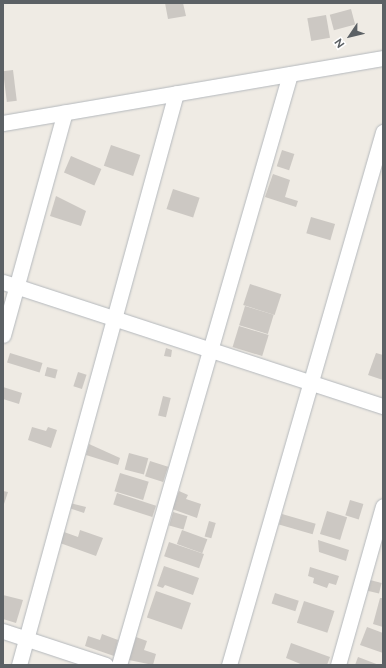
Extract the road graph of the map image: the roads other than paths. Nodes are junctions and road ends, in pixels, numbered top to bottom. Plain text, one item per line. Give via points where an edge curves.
1 (383, 58) edge
2 (290, 74) junction
3 (176, 93) junction
4 (65, 112) junction
5 (3, 122) edge
6 (383, 132) edge
7 (10, 284) edge
8 (116, 319) junction
9 (3, 335) edge
10 (212, 350) junction
11 (311, 382) junction
12 (383, 406) edge
13 (383, 506) edge
14 (3, 631) edge
15 (27, 639) junction
16 (19, 665) edge
17 (106, 665) edge
18 (119, 665) edge
19 (229, 665) edge
20 (338, 665) edge

1 - 2 street
2 - 3 street
2 - 10 street
3 - 4 street
3 - 8 street
4 - 5 street
4 - 7 street
6 - 11 street
7 - 8 street
7 - 9 street
8 - 10 street
8 - 15 street
10 - 11 street
10 - 18 street
11 - 12 street
11 - 19 street
13 - 20 street
14 - 15 street
15 - 16 street
15 - 17 street

